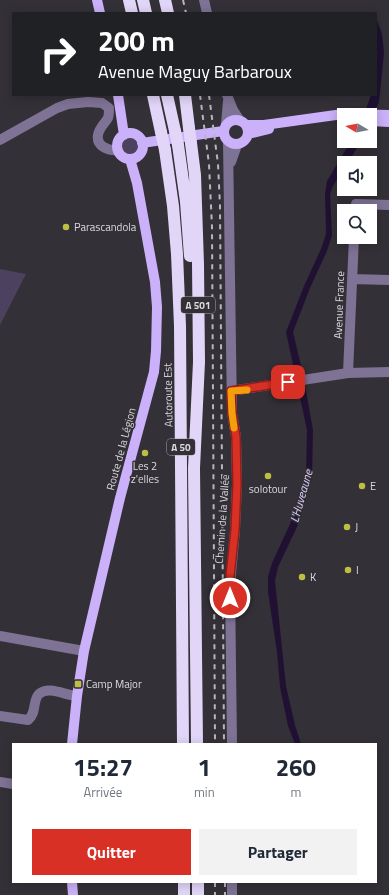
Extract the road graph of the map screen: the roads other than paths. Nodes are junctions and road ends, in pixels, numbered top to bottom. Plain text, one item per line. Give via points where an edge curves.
1 (97, 0) edge
2 (129, 0) edge
3 (143, 0) edge
4 (165, 0) edge
5 (204, 0) edge
6 (100, 12) edge
7 (133, 12) edge
8 (146, 12) edge
9 (168, 12) edge
10 (207, 12) edge
11 (118, 96) edge
12 (153, 96) edge
13 (167, 96) edge
14 (185, 96) edge
15 (227, 97) edge
16 (337, 118) edge
17 (245, 127) junction
18 (224, 128) junction
19 (124, 135) junction
20 (0, 140) edge
21 (142, 143) junction
22 (233, 143) junction
23 (118, 150) junction
24 (130, 159) junction
25 (389, 205) edge
26 (377, 206) edge
27 (354, 244) edge
28 (352, 279) junction
29 (389, 280) edge
30 (389, 372) edge
31 (348, 373) junction
32 (231, 391) junction
33 (194, 468) junction
34 (0, 636) edge
35 (84, 651) junction
36 (77, 696) junction
37 (0, 716) edge
38 (72, 743) edge
39 (183, 743) edge
40 (196, 743) edge
41 (232, 743) edge
42 (0, 782) edge
43 (12, 784) edge
44 (72, 883) edge
45 (184, 883) edge
46 (198, 883) edge
47 (232, 883) edge
48 (73, 895) edge
49 (184, 895) edge
50 (198, 895) edge
51 (232, 895) edge

1 - 6 main road
2 - 7 highway
3 - 8 highway
4 - 9 highway
5 - 10 street
11 - 19 main road
12 - 39 highway, Autoroute Est / A 50, bridge via 164,150 174,227 180,319
13 - 33 highway, A 50, bridge via 178,145 186,202 192,289
14 - 33 highway, A 501, bridge via 195,183 198,264 199,362
15 - 17 street
15 - 18 street
16 - 17 main road
17 - 18 main road via 235,120 230,121
17 - 22 main road via 244,141
18 - 21 main road
18 - 22 main road via 225,139
19 - 21 main road via 135,135
19 - 23 main road via 118,143
20 - 23 street via 68,104 102,103 109,108 108,117 98,133 98,140 103,148
21 - 24 main road via 140,153
22 - 32 street, Chemin de la Vallée via 229,166
23 - 24 main road via 123,157
24 - 35 main road, Route de la Légion via 137,183 154,282 154,365 149,394 120,498
25 - 26 street
27 - 28 street, Avenue France
28 - 29 street
28 - 31 street, Avenue France
30 - 31 street
31 - 32 street
32 - 41 street, Chemin de la Vallée via 236,437 237,484 230,584
33 - 40 highway, A 50
34 - 35 street
35 - 36 main road, Route de la Légion
36 - 37 street via 43,691 37,696 34,714 28,720
36 - 38 main road, Route de la Légion
42 - 43 street
44 - 48 main road
45 - 49 highway
46 - 50 highway
47 - 51 street

